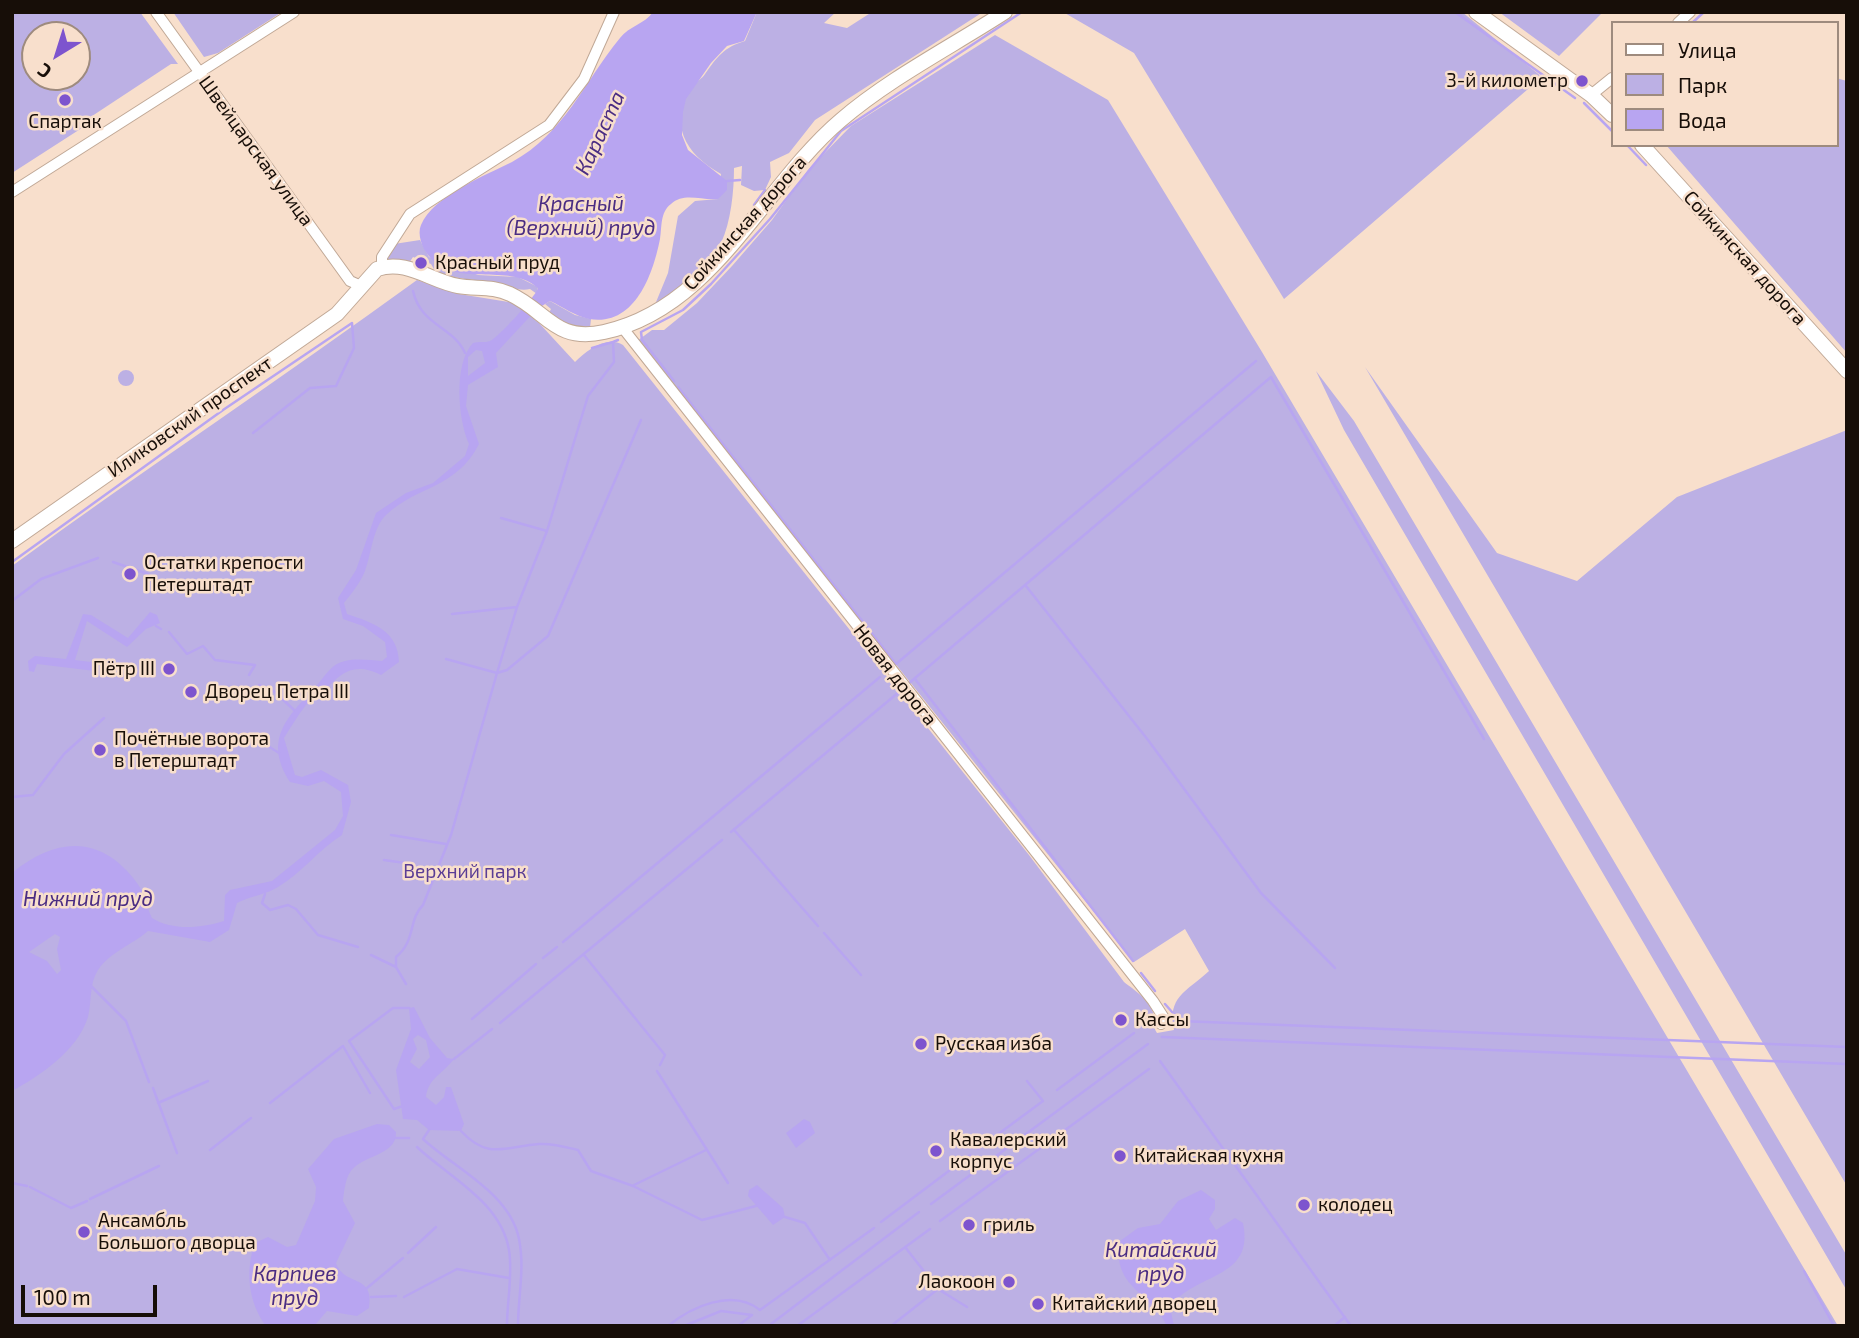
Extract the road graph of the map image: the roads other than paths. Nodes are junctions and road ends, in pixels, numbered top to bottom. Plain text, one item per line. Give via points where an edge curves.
1 (156, 12) edge
2 (294, 12) edge
3 (614, 12) edge
4 (1005, 12) edge
5 (1476, 12) edge
6 (199, 71) junction
7 (1610, 80) edge
8 (1591, 96) junction
9 (1610, 113) edge
10 (1644, 147) edge
11 (12, 192) edge
12 (382, 267) junction
13 (361, 286) junction
14 (622, 327) junction
15 (1847, 371) edge
16 (12, 541) edge
17 (1161, 1024) dead end

1 - 6 street, Швейцарская улица
2 - 6 street
3 - 12 street via 584,79 549,124 410,214 382,257
4 - 14 main road, Сойкинская дорога via 842,118 684,292 660,310
5 - 8 main road
6 - 11 street
6 - 13 street, Швейцарская улица via 350,281
7 - 8 street
8 - 9 main road
10 - 15 main road, Сойкинская дорога
12 - 13 main road, Иликовский проспект
12 - 14 main road, Сойкинская дорога via 406,267 455,285 505,292 557,328 578,334
13 - 16 main road, Иликовский проспект via 337,314
14 - 17 street, Новая дорога via 1153,1002 1164,1018

